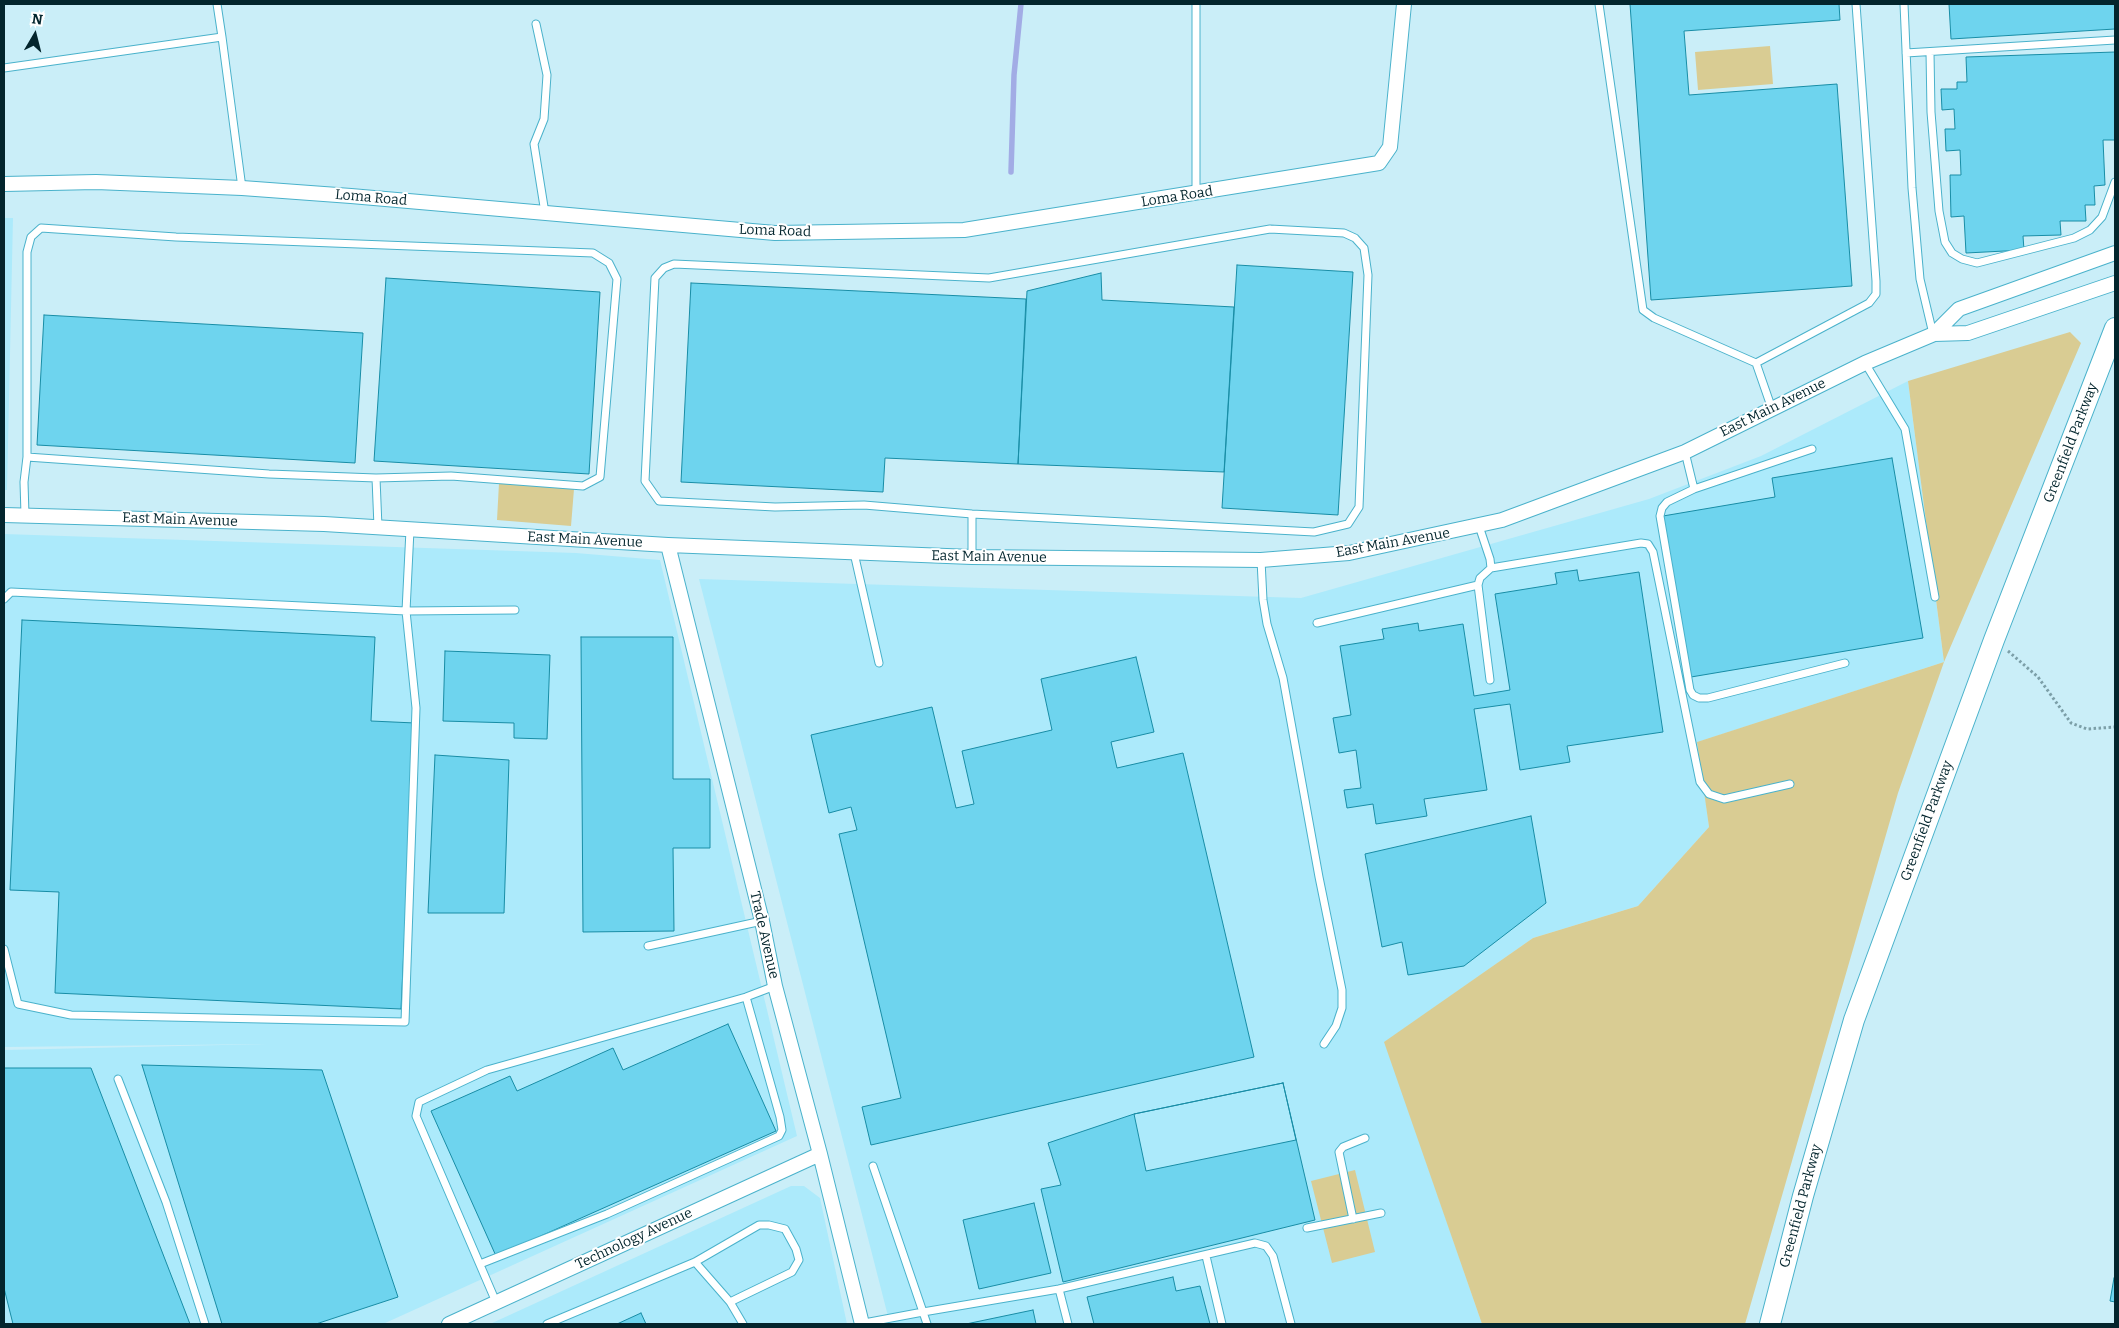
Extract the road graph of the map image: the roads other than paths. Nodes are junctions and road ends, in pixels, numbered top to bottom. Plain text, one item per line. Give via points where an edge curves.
1 (217, 4) edge
2 (1196, 4) edge
3 (1404, 4) edge
4 (1599, 4) edge
5 (1856, 4) edge
6 (1904, 4) edge
7 (536, 24) dead end
8 (222, 37) junction
9 (2115, 40) edge
10 (1930, 52) junction
11 (1906, 53) junction
12 (4, 68) edge
13 (2115, 182) edge
14 (4, 184) edge
15 (242, 188) junction
16 (1196, 194) junction
17 (545, 213) junction
18 (2115, 253) edge
19 (2115, 283) edge
20 (2115, 328) edge
21 (1934, 334) junction
22 (1756, 363) junction
23 (1865, 363) junction
24 (1772, 409) junction
25 (1812, 449) dead end
26 (1685, 452) junction
27 (28, 457) junction
28 (376, 478) junction
29 (1694, 490) junction
30 (4, 514) edge
31 (972, 514) junction
32 (25, 515) junction
33 (1479, 526) junction
34 (378, 528) junction
35 (410, 530) junction
36 (668, 545) junction
37 (854, 552) junction
38 (972, 557) junction
39 (1261, 560) junction
40 (1491, 568) junction
41 (1478, 585) junction
42 (1935, 597) dead end
43 (4, 599) edge
44 (515, 610) dead end
45 (406, 611) junction
46 (1317, 622) dead end
47 (879, 663) dead end
48 (1845, 663) dead end
49 (1490, 680) dead end
50 (1790, 784) dead end
51 (762, 921) junction
52 (648, 946) dead end
53 (4, 949) edge
54 (775, 986) junction
55 (746, 997) junction
56 (1324, 1044) dead end
57 (118, 1079) dead end
58 (1365, 1138) dead end
59 (820, 1154) junction
60 (873, 1166) dead end
61 (1381, 1213) dead end
62 (1353, 1219) junction
63 (1307, 1228) dead end
64 (1206, 1256) junction
65 (695, 1262) junction
66 (480, 1264) junction
67 (1059, 1289) junction
68 (496, 1302) junction
69 (730, 1302) junction
70 (923, 1312) junction
71 (205, 1324) edge
72 (448, 1324) edge
73 (547, 1324) edge
74 (743, 1324) edge
75 (861, 1324) edge
76 (927, 1324) edge
77 (1068, 1324) edge
78 (1222, 1324) edge
79 (1291, 1324) edge
80 (1770, 1324) edge

1 - 8 lane
2 - 16 lane
3 - 16 street, Loma Road via 1390,147 1379,163
4 - 22 lane via 1642,310
5 - 22 lane via 1876,294 1869,303
6 - 11 lane
7 - 17 lane via 547,75 544,120 534,144
8 - 12 lane
8 - 15 lane
9 - 10 lane
10 - 11 lane
10 - 13 lane via 1939,211 1945,242 1952,253 1976,263 2074,238 2090,230 2102,218
11 - 21 lane via 1920,279
14 - 15 street, Loma Road via 96,182
15 - 17 street, Loma Road
16 - 17 street, Loma Road via 964,230 776,233
18 - 21 street, East Main Avenue via 1959,309
19 - 21 street, East Main Avenue via 1968,333
20 - 80 main road, Greenfield Parkway via 1994,640 1854,1020
21 - 23 street, East Main Avenue
22 - 24 lane
23 - 24 street, East Main Avenue
23 - 42 lane via 1905,429
24 - 26 street, East Main Avenue
25 - 29 lane
26 - 29 lane
26 - 33 street, East Main Avenue
27 - 28 lane
27 - 28 lane via 27,252 31,237 41,228 176,238 593,253 609,263 616,279 600,477 583,486 451,476
27 - 32 lane via 24,482
28 - 34 lane
29 - 48 lane via 1667,502 1660,516 1693,695 1708,698
30 - 32 street, East Main Avenue
31 - 31 lane via 864,506 776,507 659,501 644,481 655,278 664,268 674,264 989,278 1270,230 1344,233 1355,238 1364,248 1368,275 1359,507 1348,524 1314,532
31 - 38 lane
32 - 34 street, East Main Avenue
33 - 39 street, East Main Avenue via 1349,553
33 - 40 lane
34 - 35 street, East Main Avenue
35 - 36 street, East Main Avenue
35 - 45 lane
36 - 37 street, East Main Avenue
36 - 51 street, Trade Avenue
37 - 38 street, East Main Avenue
37 - 47 lane
38 - 39 street, East Main Avenue
39 - 56 lane via 1267,624 1283,678 1342,990 1342,1008 1336,1026
40 - 41 lane via 1480,578
40 - 50 lane via 1641,542 1648,544 1653,552 1700,782 1708,794 1724,798
41 - 46 lane
41 - 49 lane
43 - 45 lane via 11,592
44 - 45 lane
45 - 53 lane via 416,708 405,1022 71,1015 18,1004
51 - 52 lane
51 - 54 street, Trade Avenue
54 - 55 lane
54 - 59 street, Trade Avenue
55 - 66 lane via 780,1117 782,1130 779,1136 607,1214
55 - 66 lane via 487,1070 419,1102 416,1116
57 - 71 lane via 166,1202
58 - 62 lane via 1343,1147 1339,1152
59 - 68 street, Technology Avenue
59 - 75 street, Trade Avenue
60 - 70 lane
61 - 62 lane
62 - 63 lane
64 - 67 lane
64 - 78 lane
64 - 79 lane via 1255,1243 1266,1246 1273,1256
65 - 69 lane
65 - 69 lane via 759,1225 785,1229 799,1260 792,1272
65 - 73 lane
66 - 68 lane
67 - 70 lane
67 - 77 lane
68 - 72 street, Technology Avenue
69 - 74 lane
70 - 75 lane
70 - 76 lane

